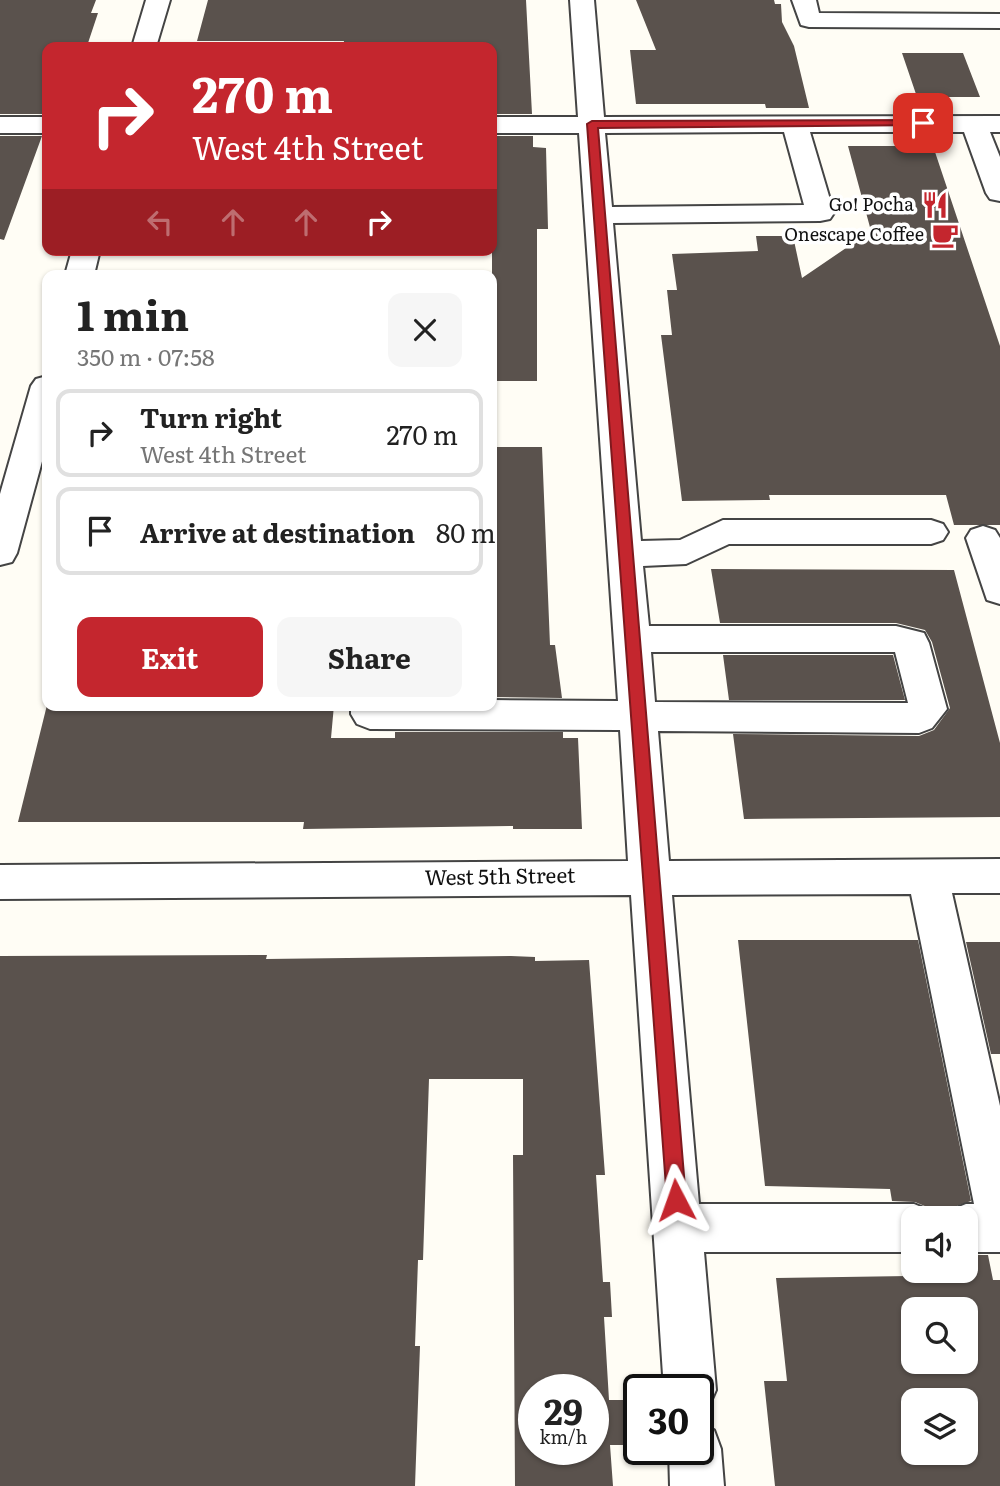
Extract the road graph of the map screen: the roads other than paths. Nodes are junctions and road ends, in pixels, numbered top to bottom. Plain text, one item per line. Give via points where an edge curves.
1 (158, 0) edge
2 (582, 0) edge
3 (806, 10) edge
4 (953, 10) edge
5 (1000, 22) edge
6 (145, 42) edge
7 (987, 123) edge
8 (592, 124) junction
9 (795, 124) junction
10 (0, 125) edge
11 (42, 125) edge
12 (497, 125) edge
13 (1000, 193) edge
14 (599, 215) junction
15 (42, 404) edge
16 (931, 531) dead end
17 (983, 538) dead end
18 (0, 553) edge
19 (626, 554) junction
20 (1000, 591) edge
21 (632, 639) junction
22 (374, 717) edge
23 (639, 722) junction
24 (650, 876) junction
25 (1000, 876) edge
26 (928, 877) junction
27 (0, 882) edge
28 (1000, 1213) edge
29 (679, 1228) junction
30 (901, 1228) edge
31 (978, 1228) edge
32 (1000, 1228) edge
33 (689, 1374) edge
34 (696, 1465) edge
35 (697, 1486) edge

1 - 6 street
2 - 8 street
3 - 4 street
4 - 5 street
7 - 9 street
7 - 13 street
8 - 9 street
8 - 12 street
8 - 14 street
9 - 14 street via 820,213
10 - 11 street
14 - 19 street
15 - 18 street
16 - 19 street via 723,532 686,552
17 - 20 street
19 - 21 street
21 - 23 street
21 - 23 street via 896,639 911,643 928,709 919,718
22 - 23 street
23 - 24 street
24 - 26 street, West 5th Street
24 - 27 street, West 5th Street
24 - 29 street
25 - 26 street, West 5th Street
26 - 28 street
29 - 30 street
29 - 33 street
31 - 32 street
34 - 35 street

